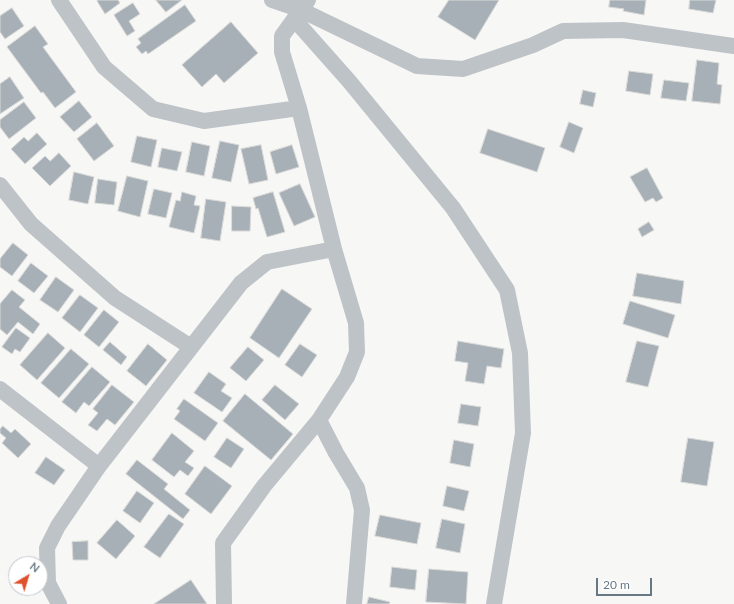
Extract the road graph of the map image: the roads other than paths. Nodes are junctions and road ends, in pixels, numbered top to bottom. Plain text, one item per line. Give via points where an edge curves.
1 (59, 0) edge
2 (272, 0) edge
3 (301, 10) edge
4 (734, 46) edge
5 (299, 108) junction
6 (0, 185) edge
7 (334, 249) junction
8 (191, 348) junction
9 (0, 389) edge
10 (319, 420) junction
11 (99, 466) junction
12 (59, 604) edge
13 (224, 604) edge
14 (354, 604) edge
15 (494, 604) edge

1 - 5 street via 104,67 153,109 204,121
2 - 3 street
3 - 4 street via 417,66 463,69 533,45 563,31 623,30
3 - 5 street via 282,36 282,52
3 - 15 street via 349,81 453,208 508,290 520,353 523,433
5 - 7 street
6 - 8 street via 31,224 115,298
7 - 8 street via 267,262 241,283
7 - 10 street via 356,323 357,352 347,377
8 - 11 street
9 - 11 street
10 - 13 street via 264,486 223,543
10 - 14 street via 357,488 362,510
11 - 12 street via 58,526 47,548 48,583

